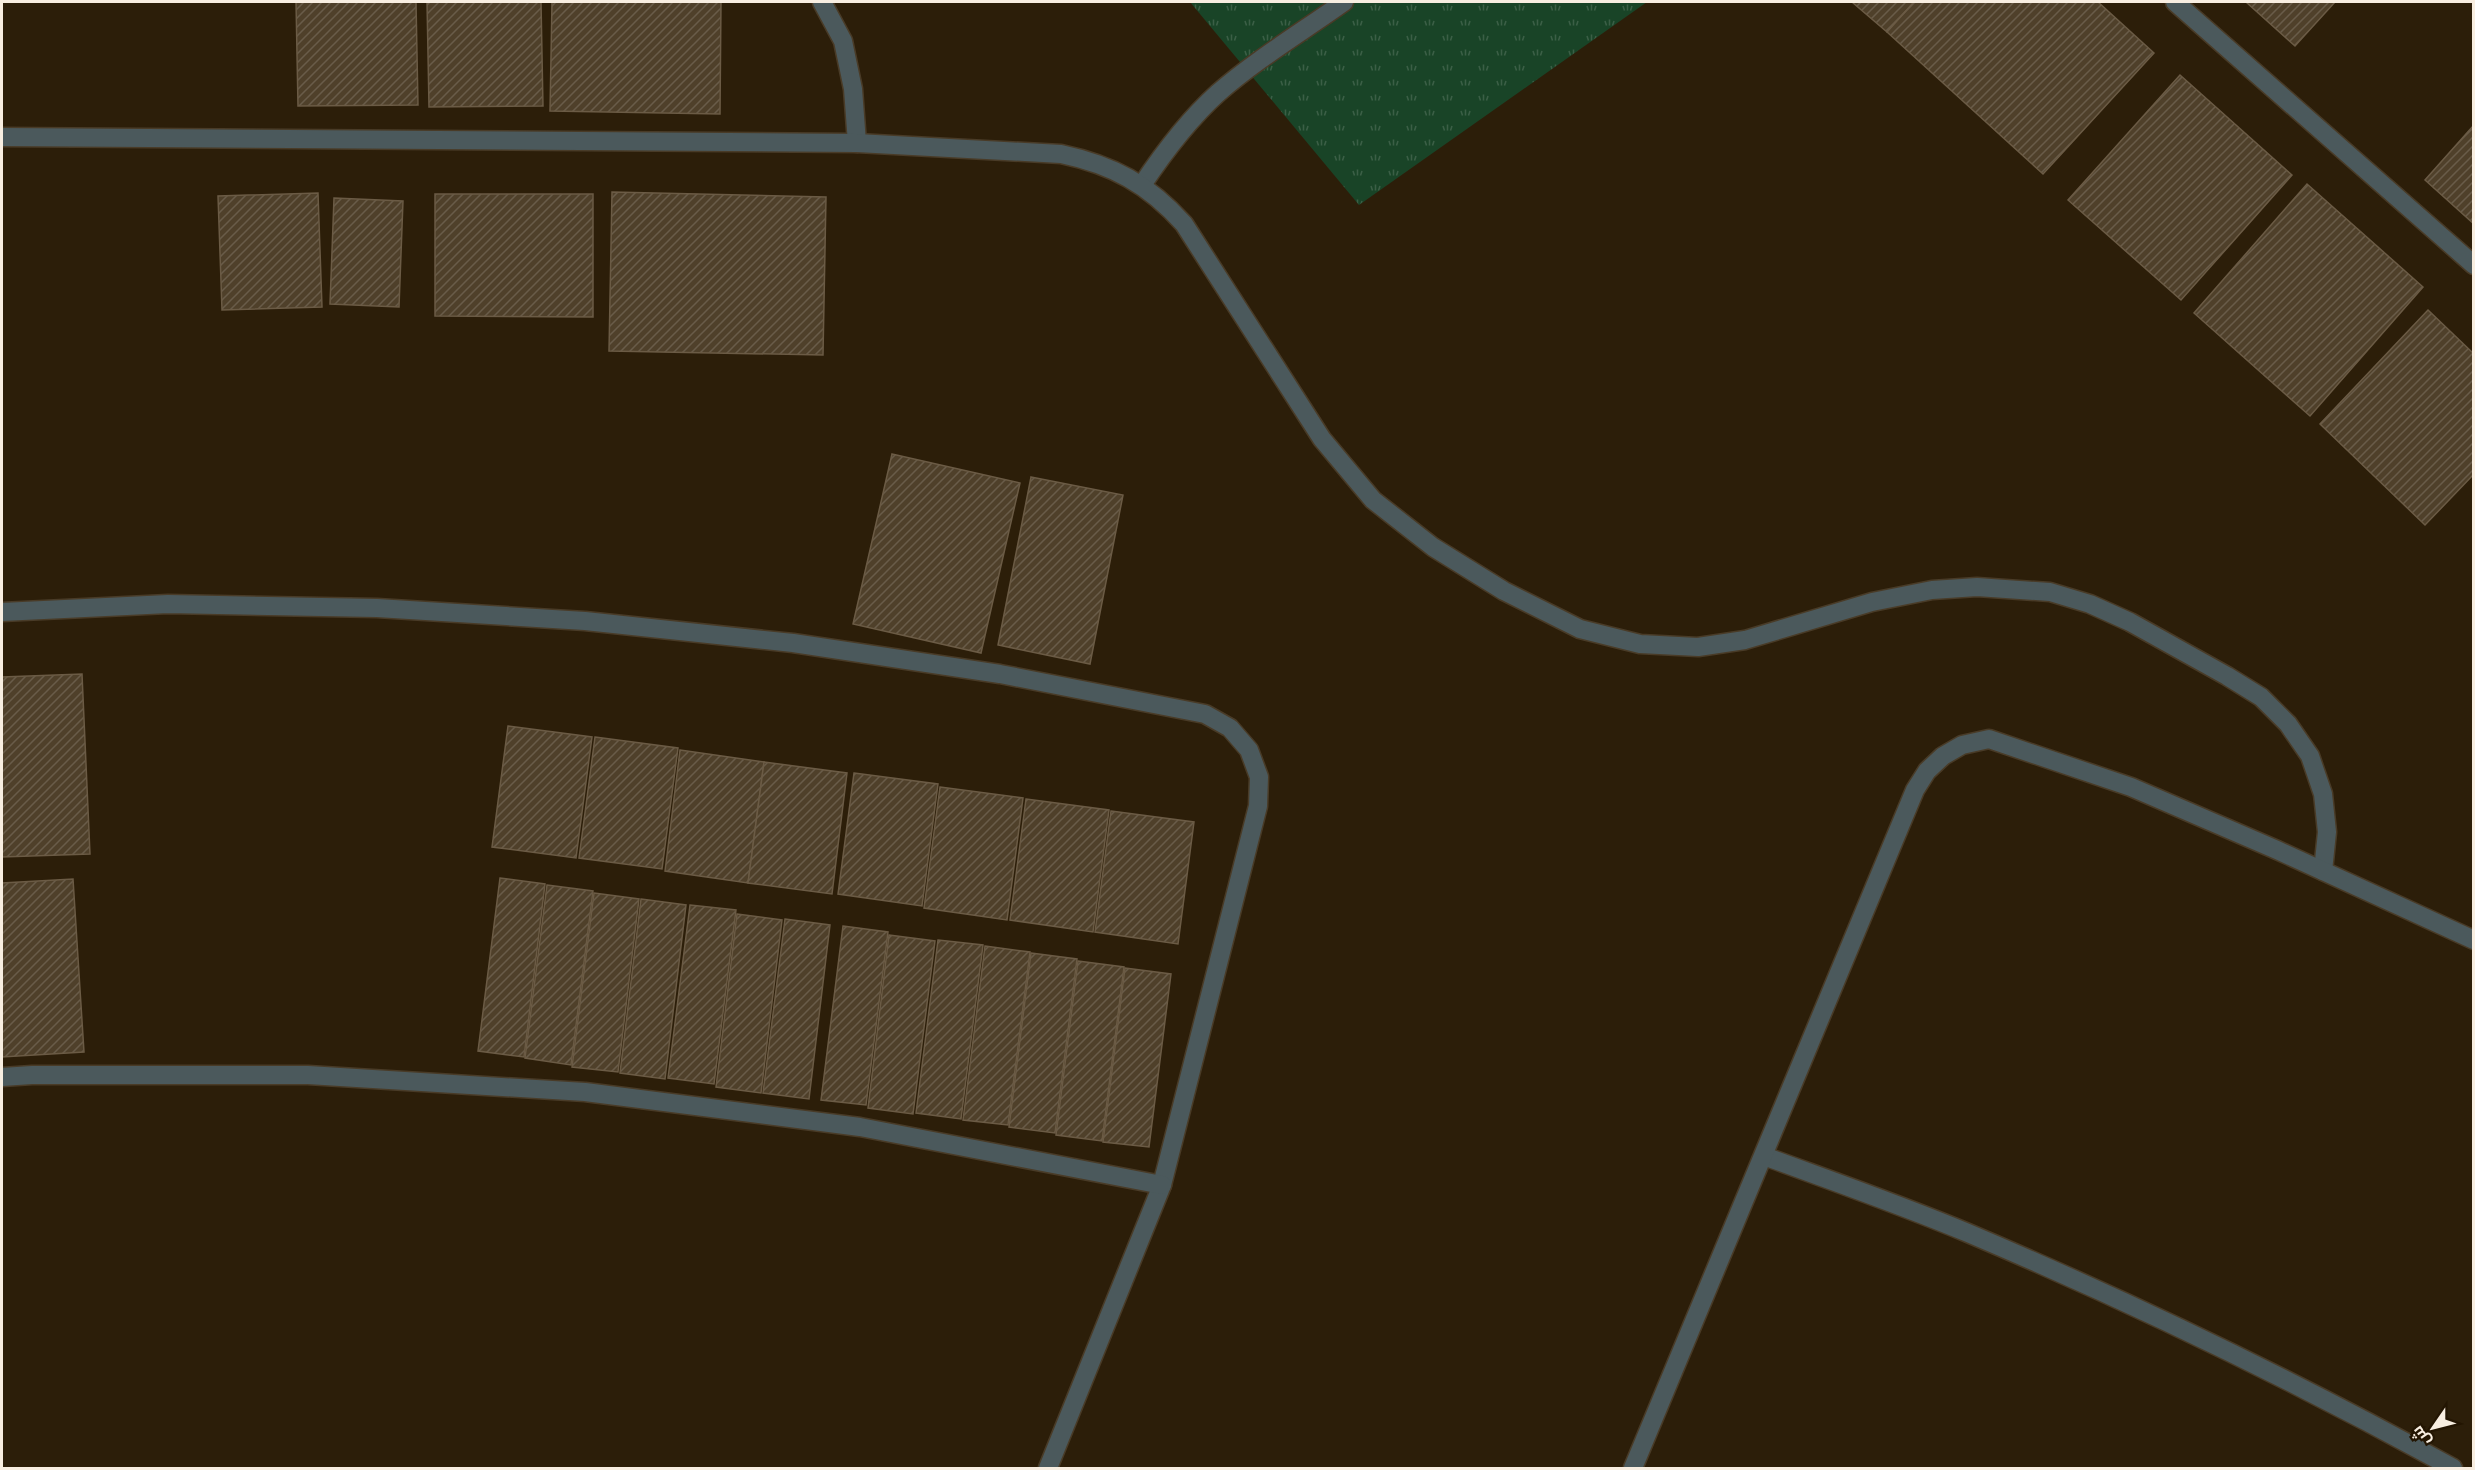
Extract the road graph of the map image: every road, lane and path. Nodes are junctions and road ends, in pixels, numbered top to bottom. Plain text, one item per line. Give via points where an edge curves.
1 (822, 2) edge
2 (1344, 2) edge
3 (2175, 2) edge
4 (2, 137) edge
5 (857, 142) junction
6 (1142, 185) junction
7 (2474, 265) edge
8 (2, 612) edge
9 (2323, 871) junction
10 (2474, 940) edge
11 (2, 1077) edge
12 (1764, 1156) junction
13 (1162, 1185) junction
14 (1048, 1468) edge
15 (1634, 1468) edge
16 (2453, 1468) edge

1 - 5 street via 843,41 853,88
2 - 6 street via 1216,95 1164,152
3 - 7 street
4 - 5 street
5 - 6 street via 1060,154 1098,164
6 - 9 street via 1165,202 1184,224 1323,439 1373,500 1433,547 1504,591 1580,629 1640,644 1698,647 1745,640 1872,602 1932,590 1977,587 2050,592 2090,604 2227,676 2261,697 2288,724 2310,756 2323,794 2327,832
8 - 13 street via 180,604 377,608 585,621 793,643 1000,674 1205,714 1230,728 1249,750 1259,777 1258,806
9 - 10 street
9 - 12 street via 2131,787 1989,740 1962,745 1927,771 1915,790
11 - 13 street via 308,1075 585,1092 860,1127
12 - 15 street
12 - 16 street via 1966,1233 2164,1320
13 - 14 street

